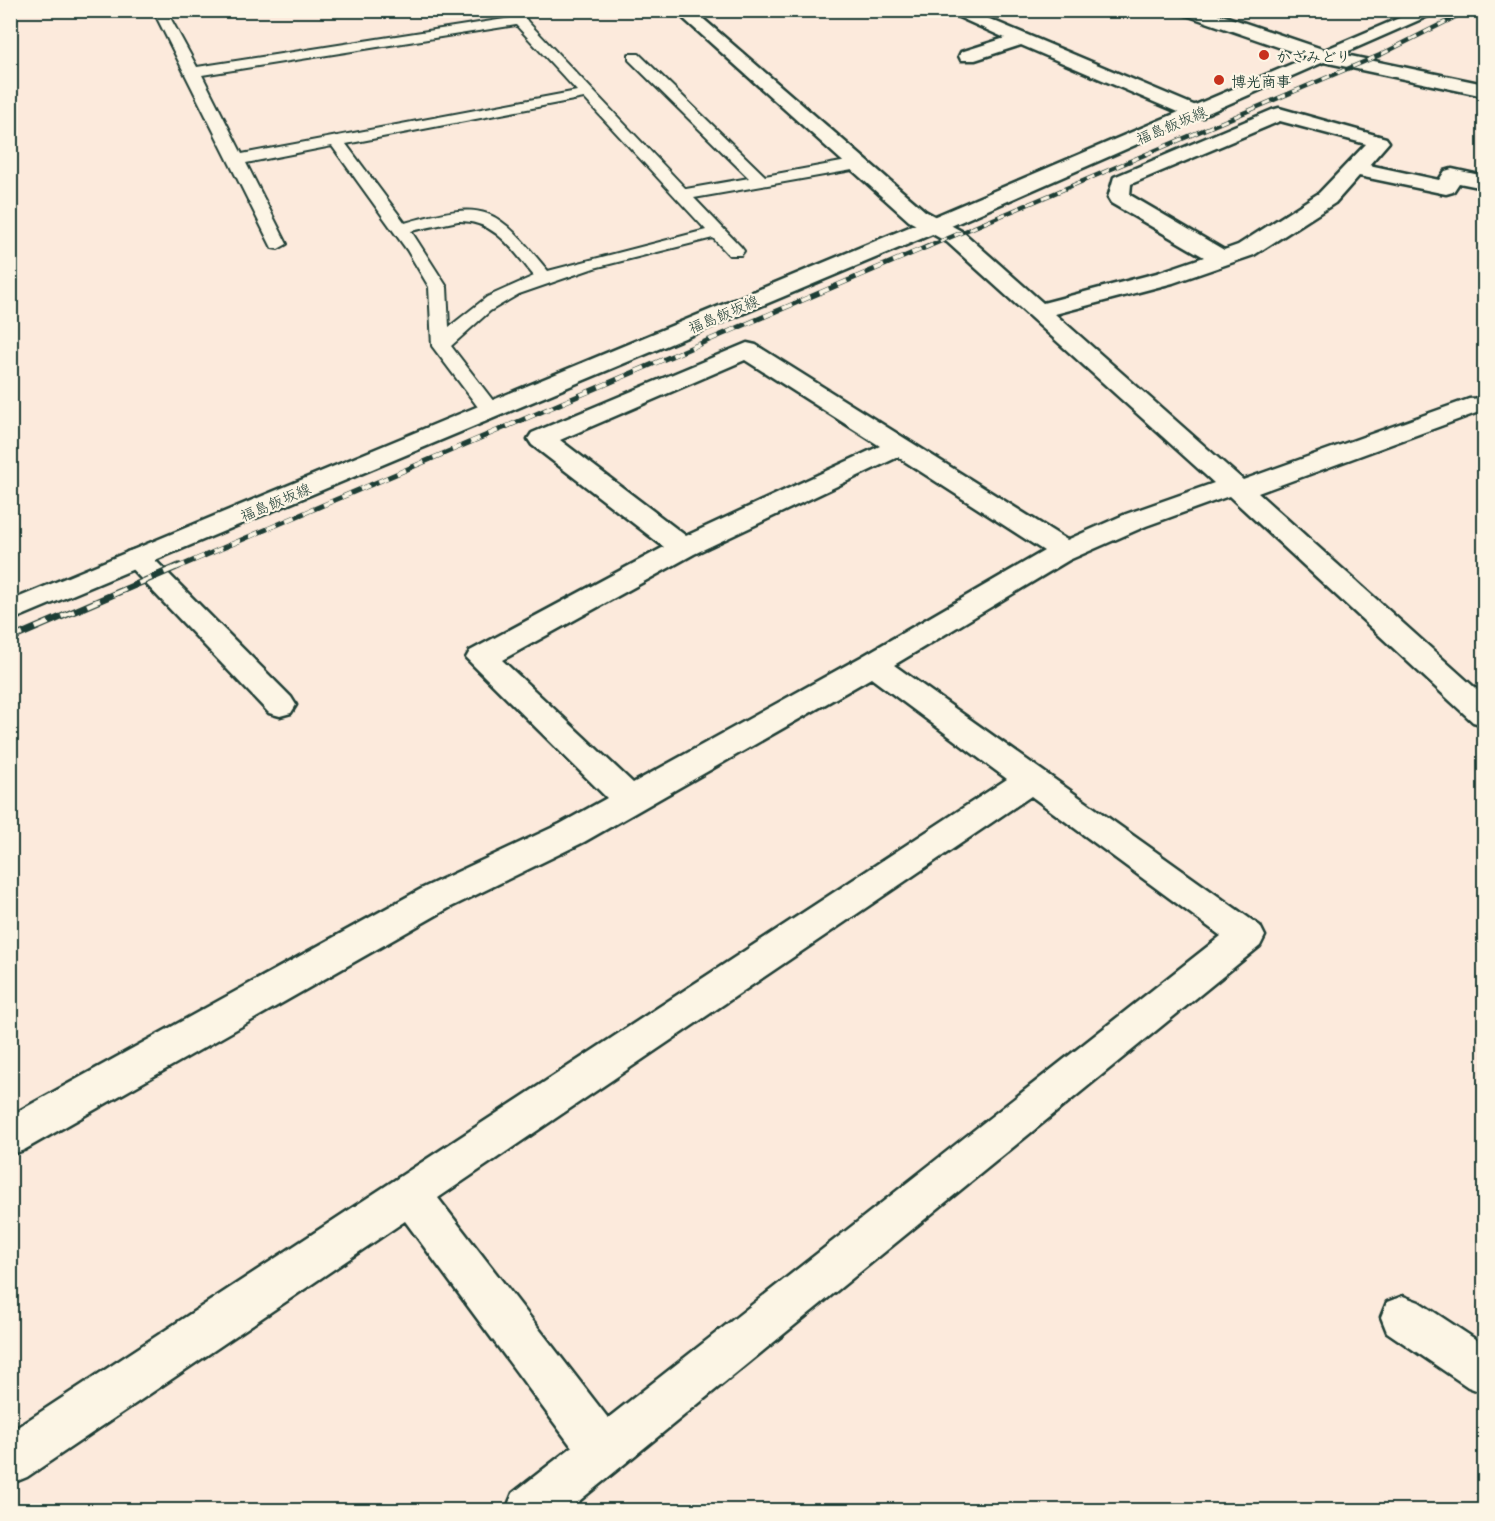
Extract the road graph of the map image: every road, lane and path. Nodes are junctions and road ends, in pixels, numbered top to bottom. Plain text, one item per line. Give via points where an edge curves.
1 (159, 10) edge
2 (682, 10) edge
3 (951, 10) edge
4 (1189, 10) edge
5 (1431, 11) edge
6 (518, 15) edge
7 (1020, 39) junction
8 (968, 56) dead end
9 (634, 57) dead end
10 (1326, 57) junction
11 (193, 72) junction
12 (1485, 90) edge
13 (588, 93) junction
14 (1196, 113) junction
15 (338, 143) junction
16 (236, 160) junction
17 (858, 164) junction
18 (1356, 169) junction
19 (762, 181) junction
20 (1485, 182) edge
21 (683, 195) junction
22 (934, 225) junction
23 (401, 229) junction
24 (716, 231) junction
25 (278, 244) dead end
26 (735, 251) dead end
27 (1222, 258) junction
28 (546, 279) junction
29 (1038, 311) junction
30 (441, 346) junction
31 (1485, 406) edge
32 (491, 411) junction
33 (898, 447) junction
34 (1236, 488) junction
35 (684, 548) junction
36 (1064, 551) junction
37 (137, 558) junction
38 (10, 612) edge
39 (872, 664) junction
40 (280, 705) dead end
41 (1485, 714) edge
42 (1031, 780) junction
43 (630, 800) junction
44 (10, 1137) edge
45 (410, 1194) junction
46 (1403, 1317) dead end
47 (1485, 1371) edge
48 (604, 1451) junction
49 (10, 1460) edge
50 (530, 1510) edge

1 - 11 lane
2 - 17 street
3 - 7 street
4 - 10 street
5 - 10 street, 福島飯坂線
6 - 11 lane
6 - 13 lane
7 - 8 street
7 - 14 street
9 - 19 lane
10 - 12 street
10 - 14 street, 福島飯坂線
11 - 16 lane
13 - 15 lane
13 - 21 lane
14 - 22 street, 福島飯坂線
15 - 16 lane
15 - 23 lane
16 - 25 lane
17 - 19 lane
17 - 22 street via 917,216
18 - 20 street via 1446,188 1452,176
18 - 27 street via 1327,198 1246,250
18 - 27 street via 1379,142 1279,114 1121,181 1119,198
19 - 21 lane
21 - 24 lane
22 - 29 street via 955,237
22 - 32 street, 福島飯坂線
23 - 28 lane via 447,218 480,217 494,222
23 - 30 lane via 438,287
24 - 26 lane
24 - 28 lane
27 - 29 street via 1165,278
28 - 30 lane via 511,291 462,324
29 - 34 street
30 - 32 lane
31 - 34 street via 1478,404
32 - 37 street, 福島飯坂線
33 - 35 street
33 - 35 street via 747,350 541,440
33 - 36 street
34 - 36 street via 1136,520
34 - 41 street
35 - 43 street via 481,658
36 - 39 street
37 - 38 street, 福島飯坂線
37 - 40 street
39 - 42 street
39 - 43 street
42 - 45 street
42 - 48 street via 1246,936
43 - 44 street via 572,833 436,898
45 - 48 street
45 - 49 street
46 - 47 street
48 - 50 street

